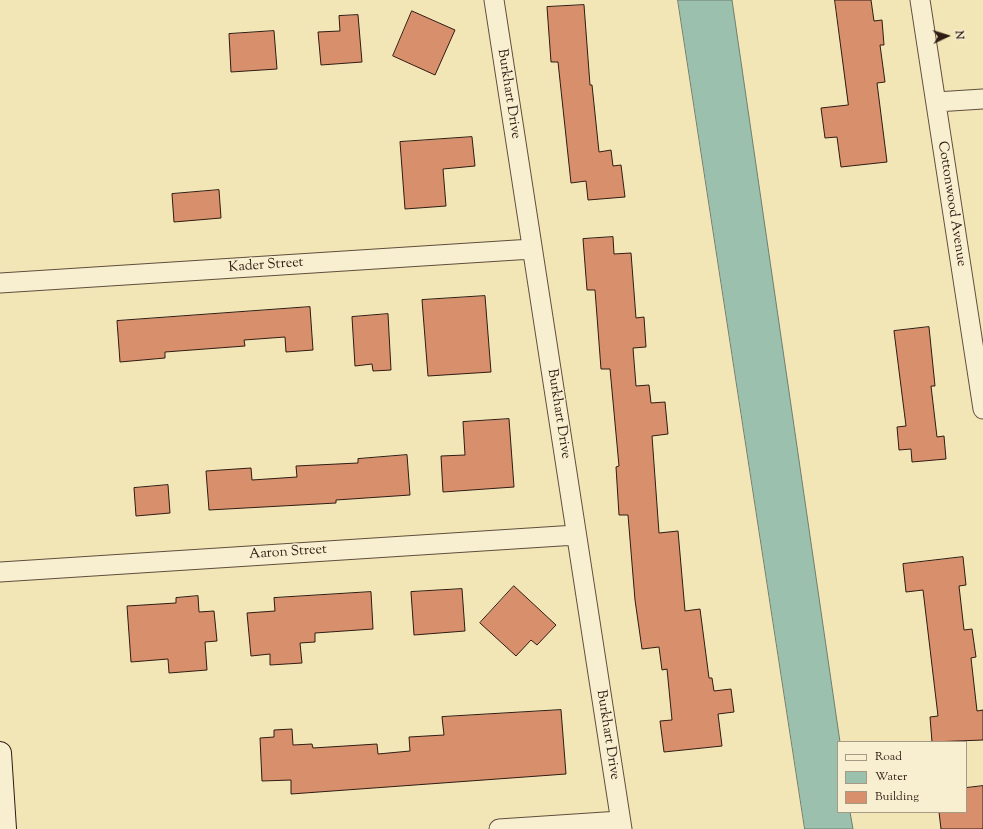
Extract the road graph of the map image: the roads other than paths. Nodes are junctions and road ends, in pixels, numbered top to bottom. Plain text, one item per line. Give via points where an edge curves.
1 (494, 0) edge
2 (920, 0) edge
3 (983, 99) edge
4 (936, 102) junction
5 (532, 249) junction
6 (0, 283) edge
7 (981, 388) edge
8 (983, 409) edge
9 (576, 535) junction
10 (0, 572) edge
11 (0, 754) edge
12 (621, 825) edge
13 (5, 829) edge
14 (499, 829) edge

1 - 5 street, Burkhart Drive
2 - 4 street, Cottonwood Avenue
3 - 4 street
4 - 7 street, Cottonwood Avenue
5 - 6 street, Kader Street
5 - 9 street, Burkhart Drive
7 - 8 street, Cottonwood Avenue
9 - 10 street, Aaron Street
9 - 12 street, Burkhart Drive
11 - 13 street
12 - 14 street

